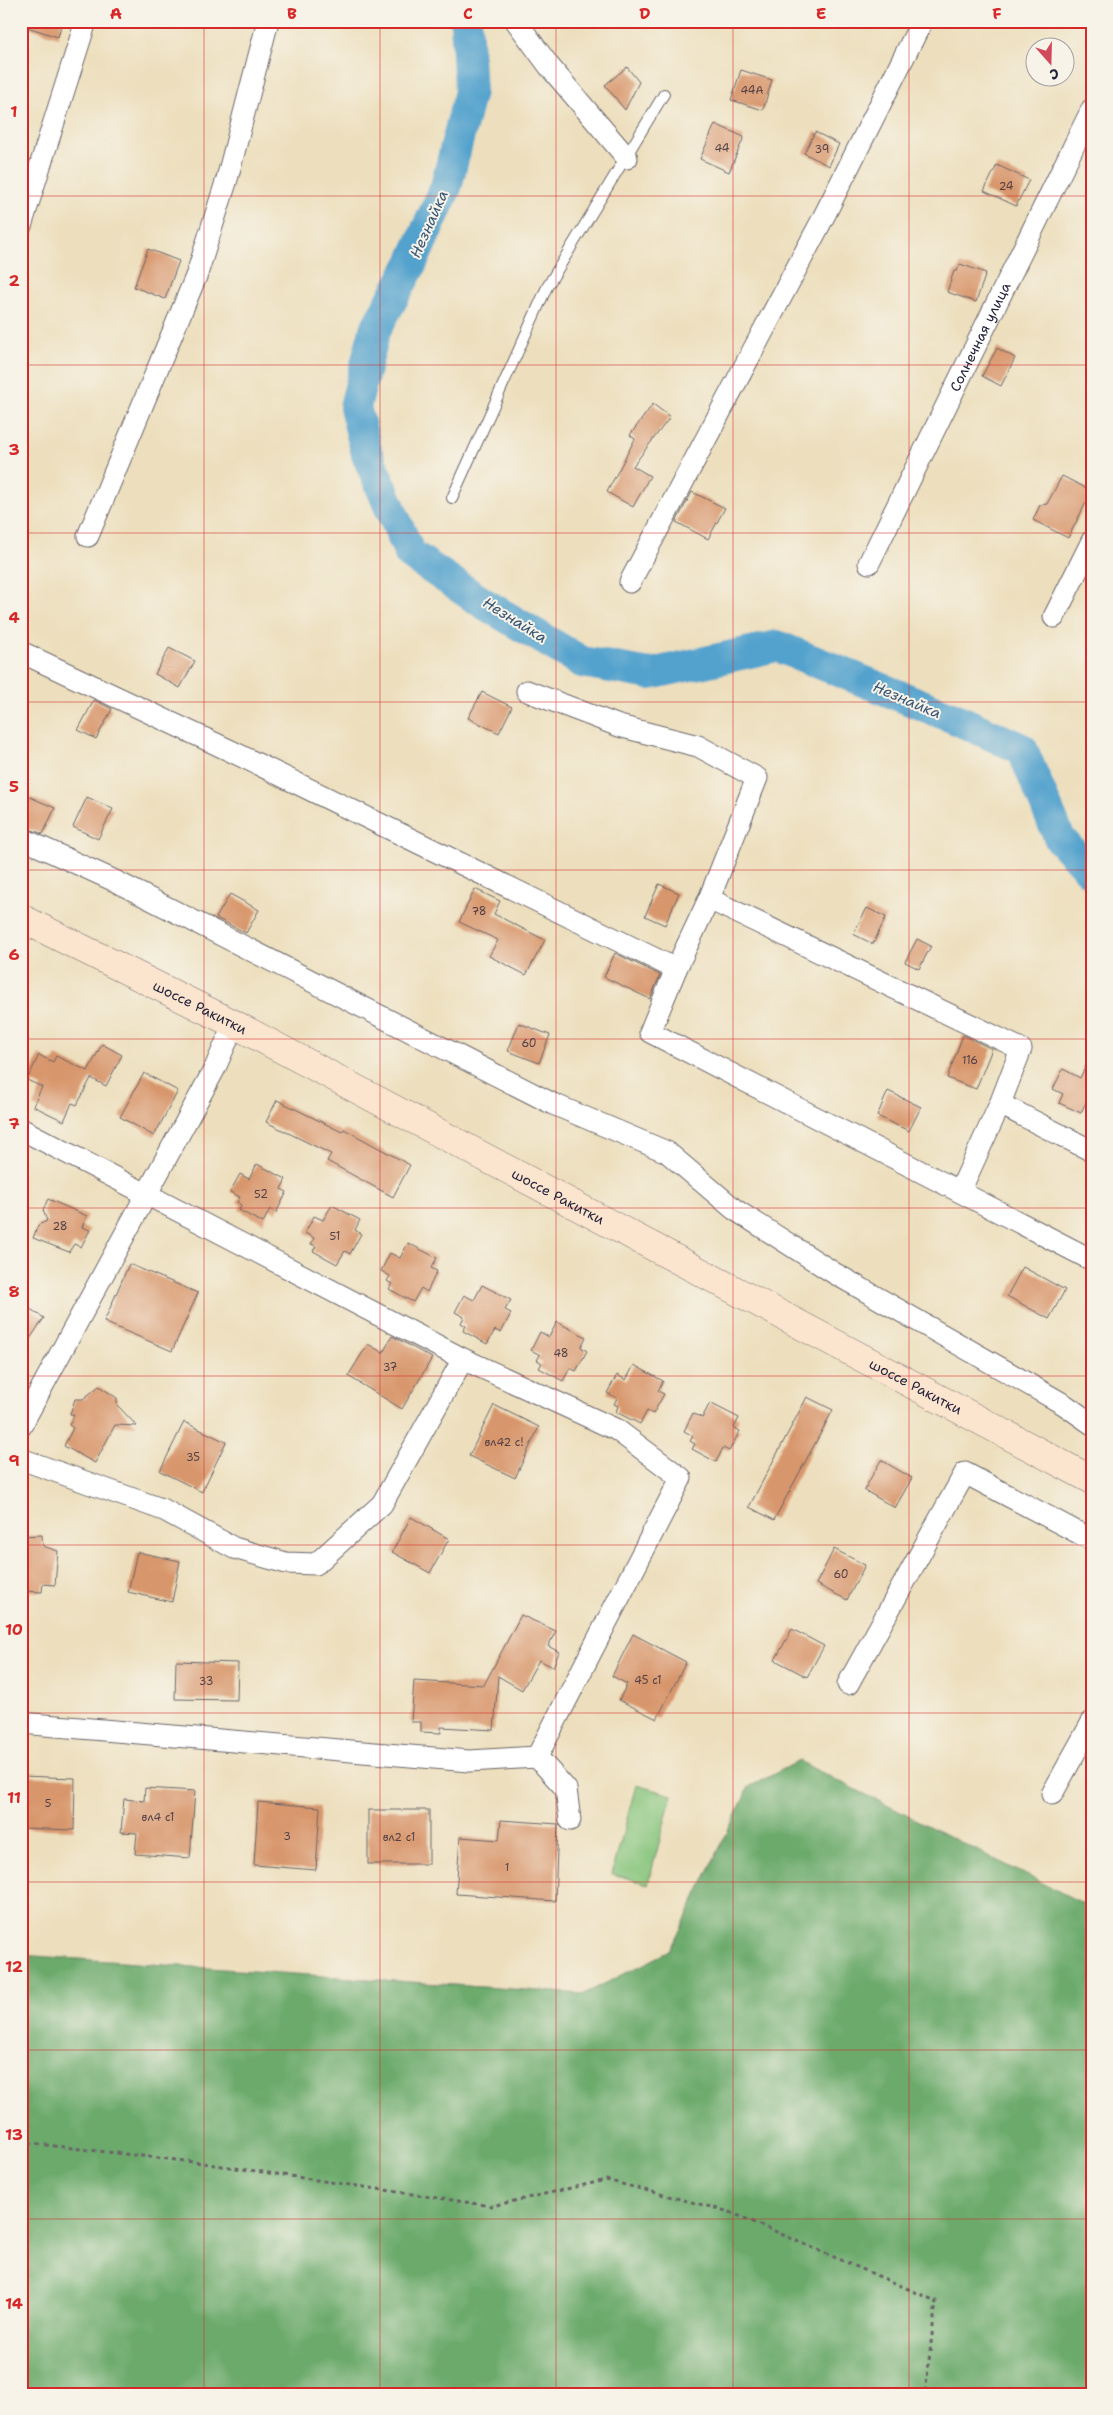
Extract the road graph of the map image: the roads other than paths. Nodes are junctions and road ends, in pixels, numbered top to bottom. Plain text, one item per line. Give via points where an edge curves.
1 (86, 21) edge
2 (268, 21) edge
3 (516, 21) edge
4 (922, 21) edge
5 (664, 94) dead end
6 (1092, 109) edge
7 (627, 158) junction
8 (21, 226) edge
9 (452, 498) dead end
10 (88, 536) dead end
11 (1092, 541) edge
12 (869, 563) dead end
13 (630, 582) dead end
14 (1054, 617) dead end
15 (21, 652) edge
16 (527, 690) dead end
17 (21, 838) edge
18 (709, 898) junction
19 (21, 918) edge
20 (676, 969) junction
21 (234, 1024) junction
22 (1000, 1104) junction
23 (21, 1129) edge
24 (1092, 1151) edge
25 (960, 1191) junction
26 (145, 1195) junction
27 (1092, 1260) edge
28 (463, 1359) junction
29 (1092, 1424) edge
30 (21, 1426) edge
31 (21, 1459) edge
32 (1092, 1480) edge
33 (1092, 1540) edge
34 (848, 1684) dead end
35 (1092, 1722) edge
36 (21, 1724) edge
37 (537, 1757) junction
38 (1052, 1794) dead end
39 (570, 1820) dead end

1 - 8 street
2 - 10 street via 227,179 197,274
3 - 7 street via 549,66
4 - 13 street via 820,224
5 - 7 lane
6 - 12 street, Солнечная улица
7 - 9 lane via 546,287
11 - 14 street
15 - 20 street
16 - 18 street via 619,726 698,746 757,778
17 - 29 street via 115,881 553,1104 667,1152 734,1209 825,1267 1065,1405
18 - 20 street
18 - 22 street via 1021,1049
19 - 21 main road, шоссе Ракитки
20 - 25 street via 650,1032
21 - 26 street via 215,1068
21 - 32 main road, шоссе Ракитки
22 - 24 street
22 - 25 street
23 - 26 street
25 - 27 street
26 - 28 street
26 - 30 street
28 - 31 street via 382,1504 316,1564 286,1563 234,1548 164,1510
28 - 37 street via 617,1430 681,1478
33 - 34 street via 965,1473
35 - 38 street
36 - 37 street via 469,1761
37 - 39 street via 566,1789

